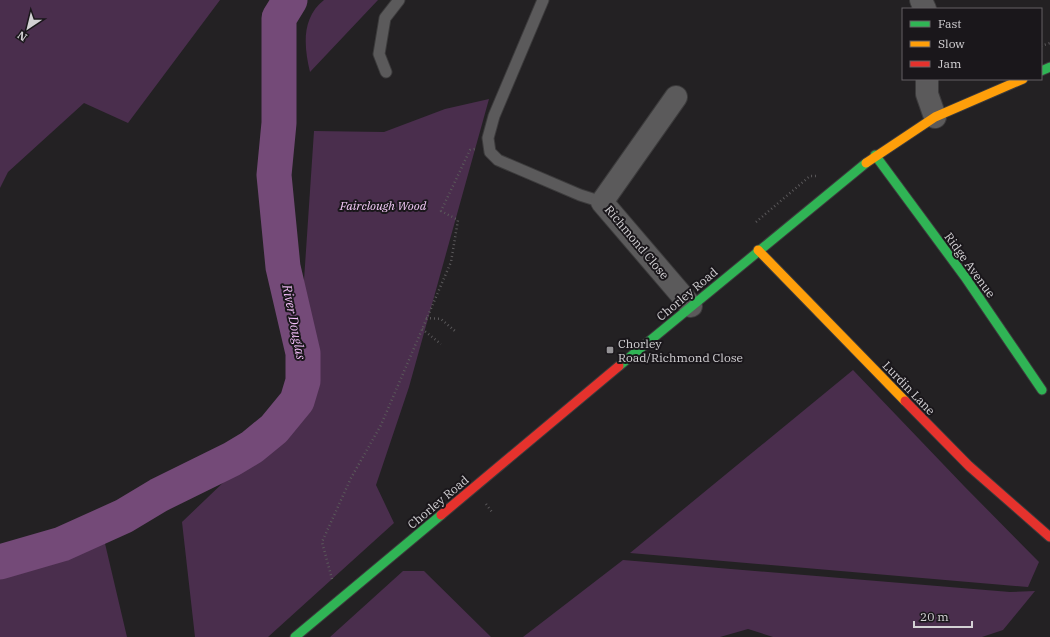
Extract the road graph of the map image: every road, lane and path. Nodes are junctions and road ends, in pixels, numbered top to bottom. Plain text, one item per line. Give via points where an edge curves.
1 (399, 0) edge
2 (543, 0) edge
3 (386, 72) dead end
4 (927, 80) edge
5 (1021, 80) edge
6 (676, 97) dead end
7 (935, 117) junction
8 (489, 146) junction
9 (875, 155) junction
10 (602, 202) junction
11 (758, 250) junction
12 (691, 306) junction
13 (426, 318) junction
14 (422, 328) junction
15 (455, 330) dead end
16 (441, 344) dead end
17 (1042, 390) dead end
18 (1050, 537) edge
19 (338, 600) junction
20 (295, 637) edge

1 - 3 lane via 385,18 379,54
2 - 8 lane via 494,116 488,138
4 - 7 street via 928,94
5 - 7 main road, Chorley Road
6 - 10 street, Richmond Close
7 - 9 main road, Chorley Road
8 - 10 lane via 490,152 498,160
8 - 13 path via 470,150 441,211 458,220 451,262
9 - 11 main road, Chorley Road
9 - 17 main road, Ridge Avenue via 965,277
10 - 12 street, Richmond Close
11 - 12 main road, Chorley Road
11 - 18 main road, Lurdin Lane via 969,466
12 - 19 main road, Chorley Road
13 - 14 path
13 - 15 path via 441,318
14 - 16 path
14 - 19 path via 380,425 350,478 322,542
19 - 20 main road, Chorley Road

